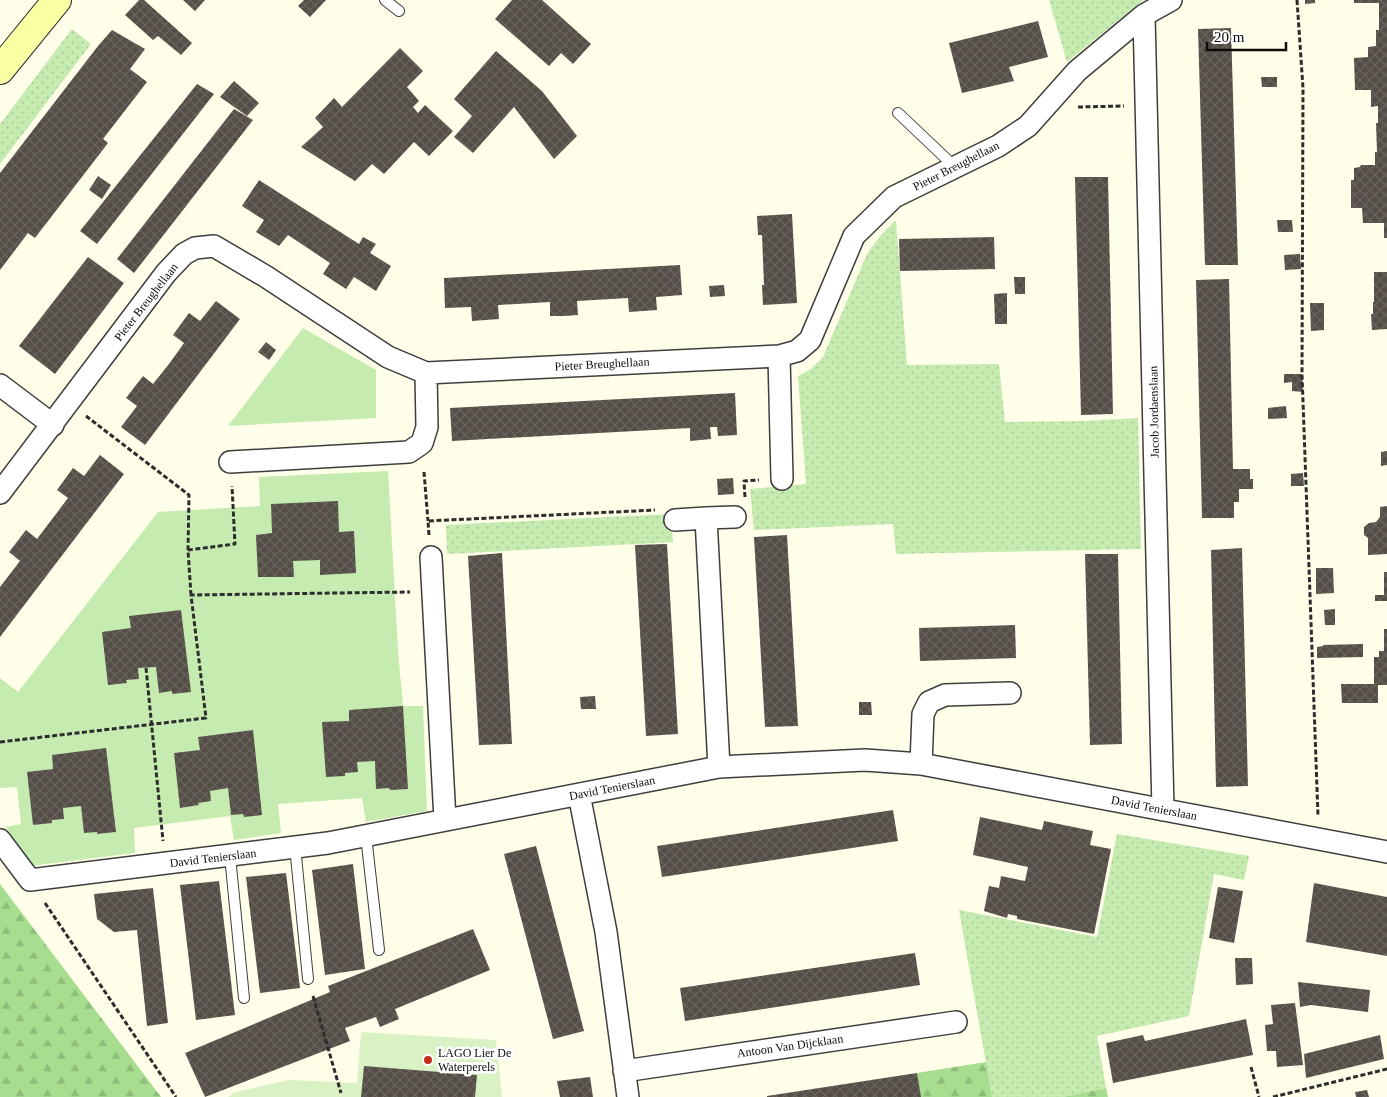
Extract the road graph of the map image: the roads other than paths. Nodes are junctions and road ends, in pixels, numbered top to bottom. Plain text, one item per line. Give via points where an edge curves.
1 (57, 0) edge
2 (385, 0) edge
3 (1171, 0) edge
4 (399, 11) dead end
5 (1144, 14) junction
6 (0, 70) edge
7 (898, 113) dead end
8 (955, 167) junction
9 (779, 356) junction
10 (426, 372) junction
11 (0, 385) edge
12 (53, 425) junction
13 (230, 462) road end
14 (782, 479) road end
15 (0, 493) edge
16 (735, 517) road end
17 (706, 518) junction
18 (675, 520) road end
19 (431, 557) road end
20 (1010, 693) dead end
21 (921, 764) junction
22 (719, 767) junction
23 (580, 794) junction
24 (1164, 810) junction
25 (445, 820) junction
26 (366, 836) junction
27 (0, 840) edge
28 (295, 846) junction
29 (1387, 852) edge
30 (230, 856) junction
31 (379, 950) dead end
32 (308, 979) road end
33 (244, 998) dead end
34 (956, 1022) dead end
35 (624, 1071) junction
36 (628, 1097) edge

1 - 6 street
2 - 4 lane
3 - 5 street, Pieter Breughellaan
5 - 8 street, Pieter Breughellaan via 1077,71 1028,126 998,146
5 - 24 street, Jacob Jordaenslaan
7 - 8 lane
8 - 9 street, Pieter Breughellaan via 894,197 854,236 810,340 797,351
9 - 10 street, Pieter Breughellaan
9 - 14 street
10 - 12 street, Pieter Breughellaan via 388,356 214,246 195,248 166,272
10 - 13 street via 427,427 422,443 409,452
11 - 12 street
12 - 15 street
16 - 17 street
17 - 18 street
17 - 22 street
19 - 25 street
20 - 21 street via 945,695 929,702 923,714
21 - 22 street, David Tenierslaan via 865,760
21 - 24 street, David Tenierslaan
22 - 23 street, David Tenierslaan
23 - 25 street, David Tenierslaan
23 - 35 street via 606,932
24 - 29 street, David Tenierslaan
25 - 26 street, David Tenierslaan
26 - 28 street, David Tenierslaan
26 - 31 lane
27 - 30 street, David Tenierslaan via 30,880
28 - 30 street, David Tenierslaan
28 - 32 lane
30 - 33 lane
34 - 35 street, Antoon Van Dijcklaan
35 - 36 street

